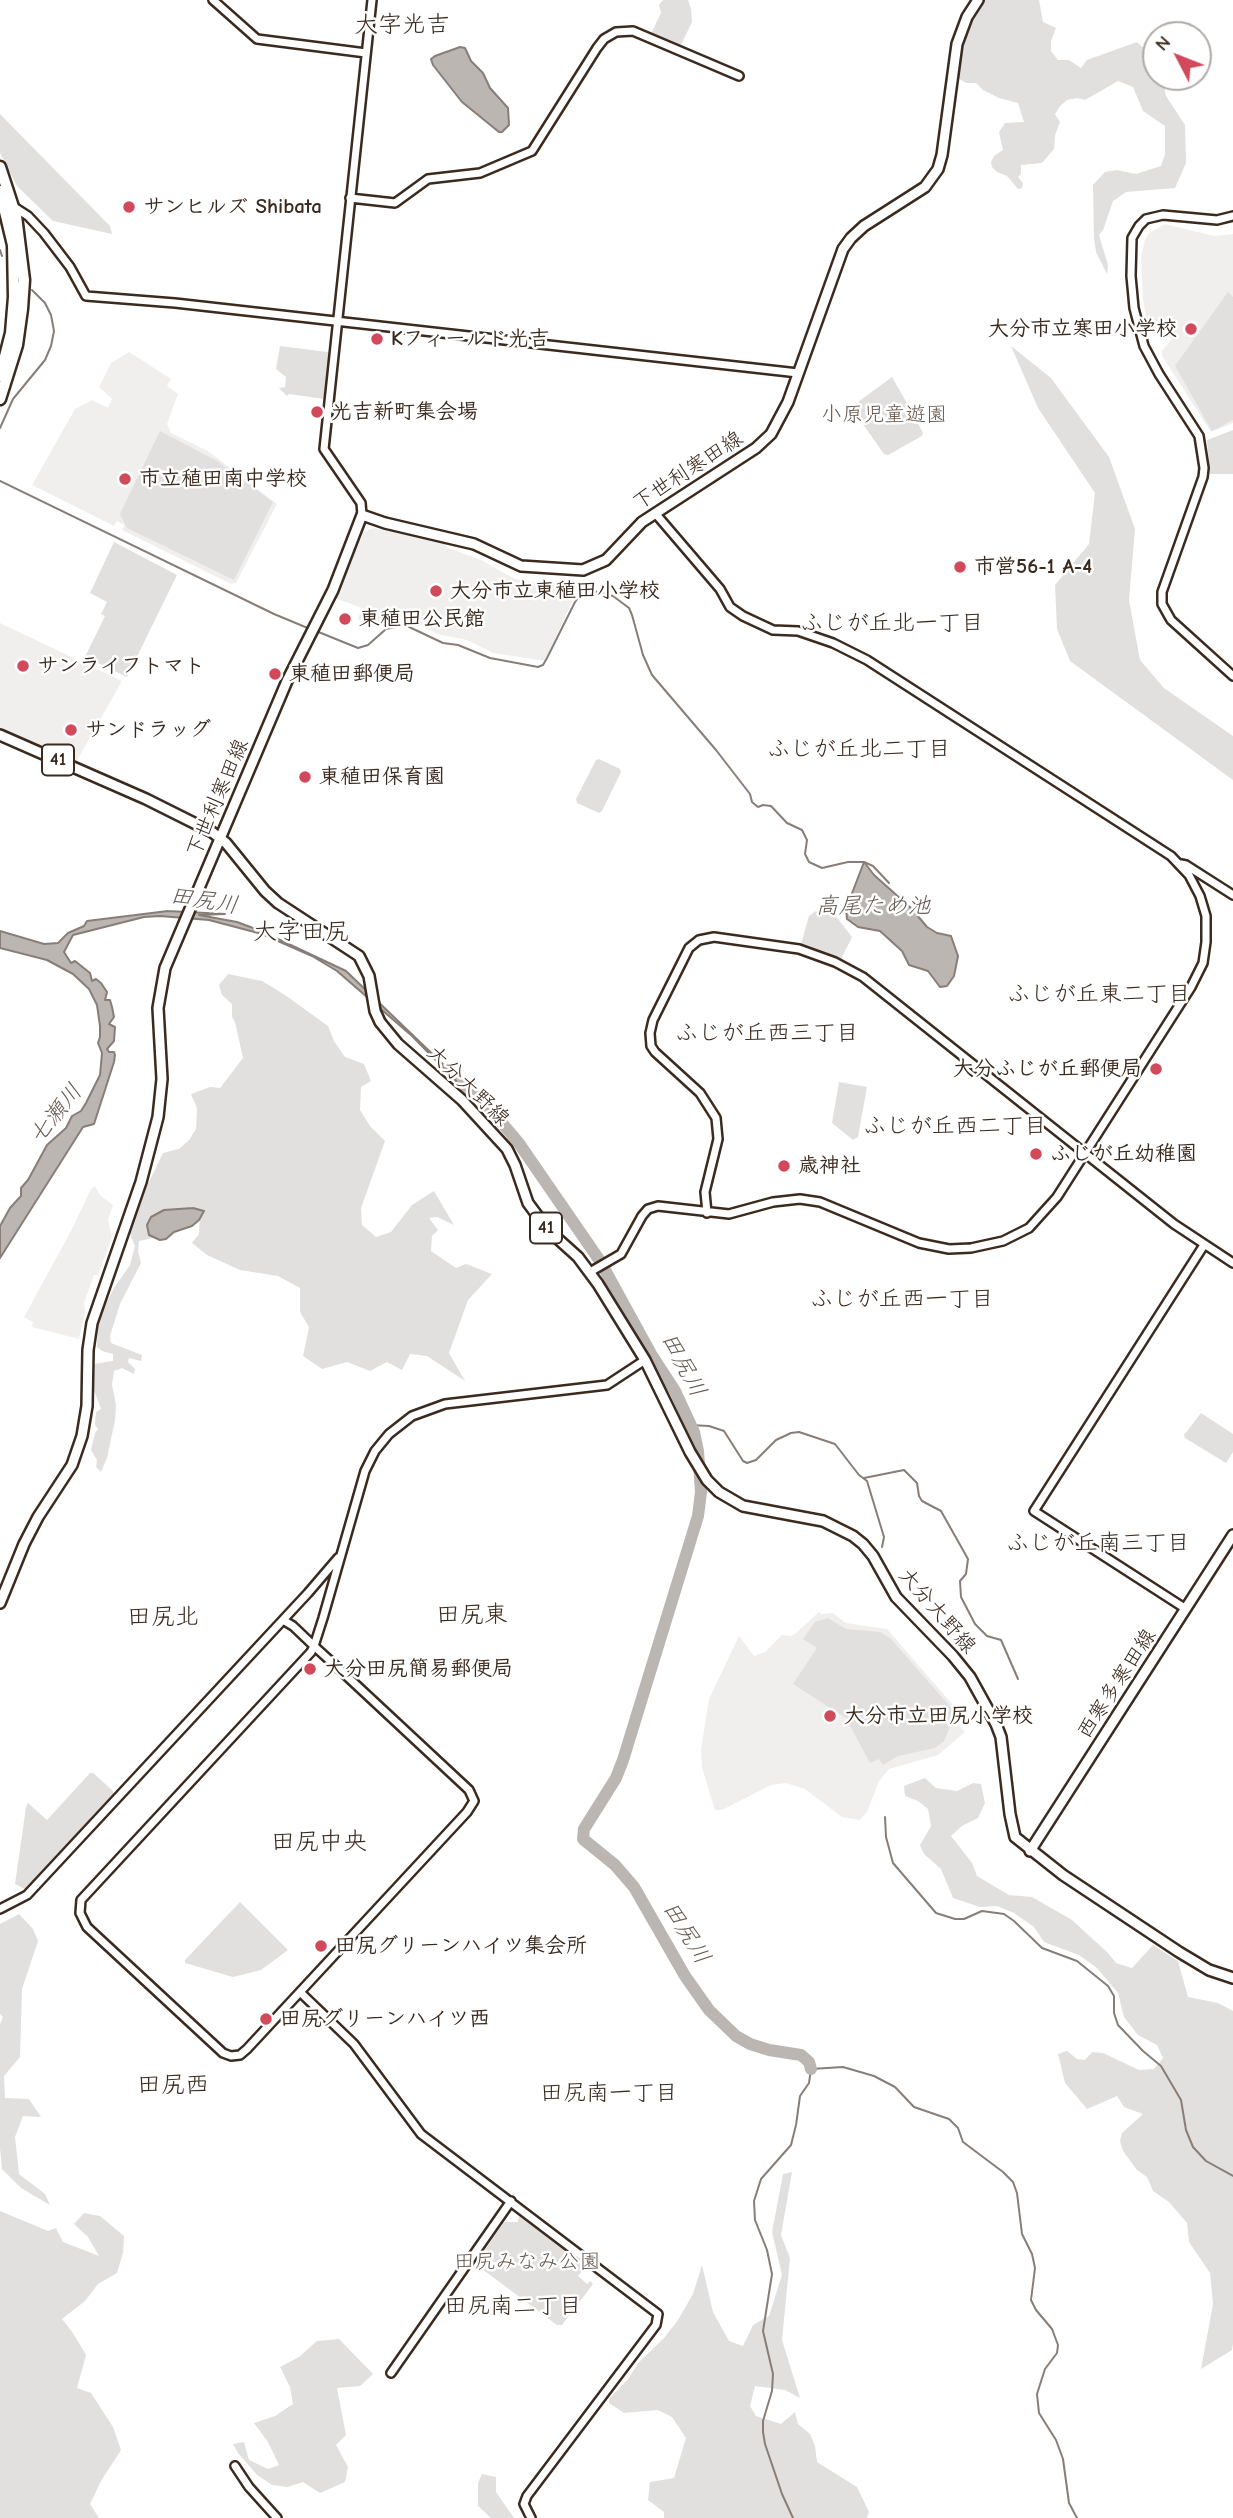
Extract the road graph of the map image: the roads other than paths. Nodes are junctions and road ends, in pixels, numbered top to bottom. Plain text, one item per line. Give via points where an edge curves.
1 (214, 0) edge
2 (372, 0) edge
3 (978, 0) edge
4 (366, 53) junction
5 (739, 76) dead end
6 (0, 167) edge
7 (2, 196) edge
8 (351, 198) junction
9 (14, 207) junction
10 (1233, 216) edge
11 (338, 321) junction
12 (798, 373) junction
13 (0, 376) edge
14 (0, 399) edge
15 (655, 513) junction
16 (362, 515) junction
17 (1233, 676) edge
18 (0, 735) edge
19 (221, 838) junction
20 (1180, 864) junction
21 (1233, 895) edge
22 (1084, 1153) junction
23 (707, 1213) junction
24 (1205, 1245) junction
25 (1233, 1263) edge
26 (594, 1270) junction
27 (645, 1360) junction
28 (1233, 1535) edge
29 (343, 1549) junction
30 (0, 1603) edge
31 (1186, 1609) junction
32 (283, 1620) junction
33 (314, 1646) junction
34 (1030, 1851) junction
35 (0, 1909) edge
36 (1233, 1978) edge
37 (300, 1992) junction
38 (511, 2202) junction
39 (391, 2372) dead end
40 (235, 2466) dead end
41 (277, 2518) edge
42 (530, 2518) edge

1 - 4 street via 257,39
2 - 4 street
3 - 12 main road, 下世利寒田線 via 957,44 938,169 922,189 851,237 837,262
4 - 8 street
5 - 8 street via 633,31 616,32 597,48 532,151 480,173 428,179 394,203
6 - 9 highway
7 - 9 street
7 - 13 highway via 13,245 15,297
8 - 11 street
9 - 11 street via 44,233 86,296
9 - 14 highway via 22,255 22,309
10 - 17 street via 1146,219 1132,238 1130,276 1144,346 1199,436 1204,468 1162,592 1163,609
11 - 12 street
11 - 16 street via 324,449 360,503
12 - 15 main road, 下世利寒田線 via 784,411 764,441
15 - 16 main road, 下世利寒田線 via 636,526 606,560 577,571 521,566 474,544
15 - 20 street via 730,607 743,616 773,629 798,631 833,643 867,660
16 - 19 main road, 下世利寒田線
18 - 19 main road, 大分大野線 / 41 via 146,799
19 - 26 main road, 大分大野線 / 41 via 278,904 359,956 368,972 378,1018 390,1035 462,1100 507,1149 532,1210
19 - 30 main road, 下世利寒田線 via 168,961 159,993 161,1094 155,1132 92,1322 82,1436 72,1465 25,1542
20 - 21 street
20 - 22 street via 1194,882 1205,910 1203,962
22 - 23 street via 1056,1197 1029,1227 1003,1241 971,1248 919,1244 820,1202 800,1199 729,1214
22 - 23 street via 852,971 799,949 707,937 684,957 650,1033 655,1052 700,1093 716,1118 718,1139 705,1192
22 - 24 street
23 - 26 street via 650,1208 623,1251
24 - 25 street
24 - 31 street via 1034,1511
26 - 27 main road, 大分大野線 / 41
27 - 29 street via 607,1385 445,1404 408,1418 385,1438 369,1461
27 - 34 main road, 大分大野線 / 41 via 699,1469 719,1492 736,1503 823,1521 853,1536 868,1549 896,1597 953,1656 980,1693 1001,1737 1015,1837
28 - 31 main road, 西寒多寒田線
29 - 32 street
29 - 33 street
31 - 34 main road, 西寒多寒田線
32 - 33 street
32 - 35 street via 27,1895
33 - 37 street via 474,1799 467,1812
33 - 37 street via 92,1886 80,1905 87,1927 226,2055 244,2052
34 - 36 main road, 大分大野線 / 41 via 1179,1952
37 - 38 street via 354,2043 421,2134
38 - 39 street
38 - 42 street via 654,2309 659,2318 527,2496 524,2504
40 - 41 street

